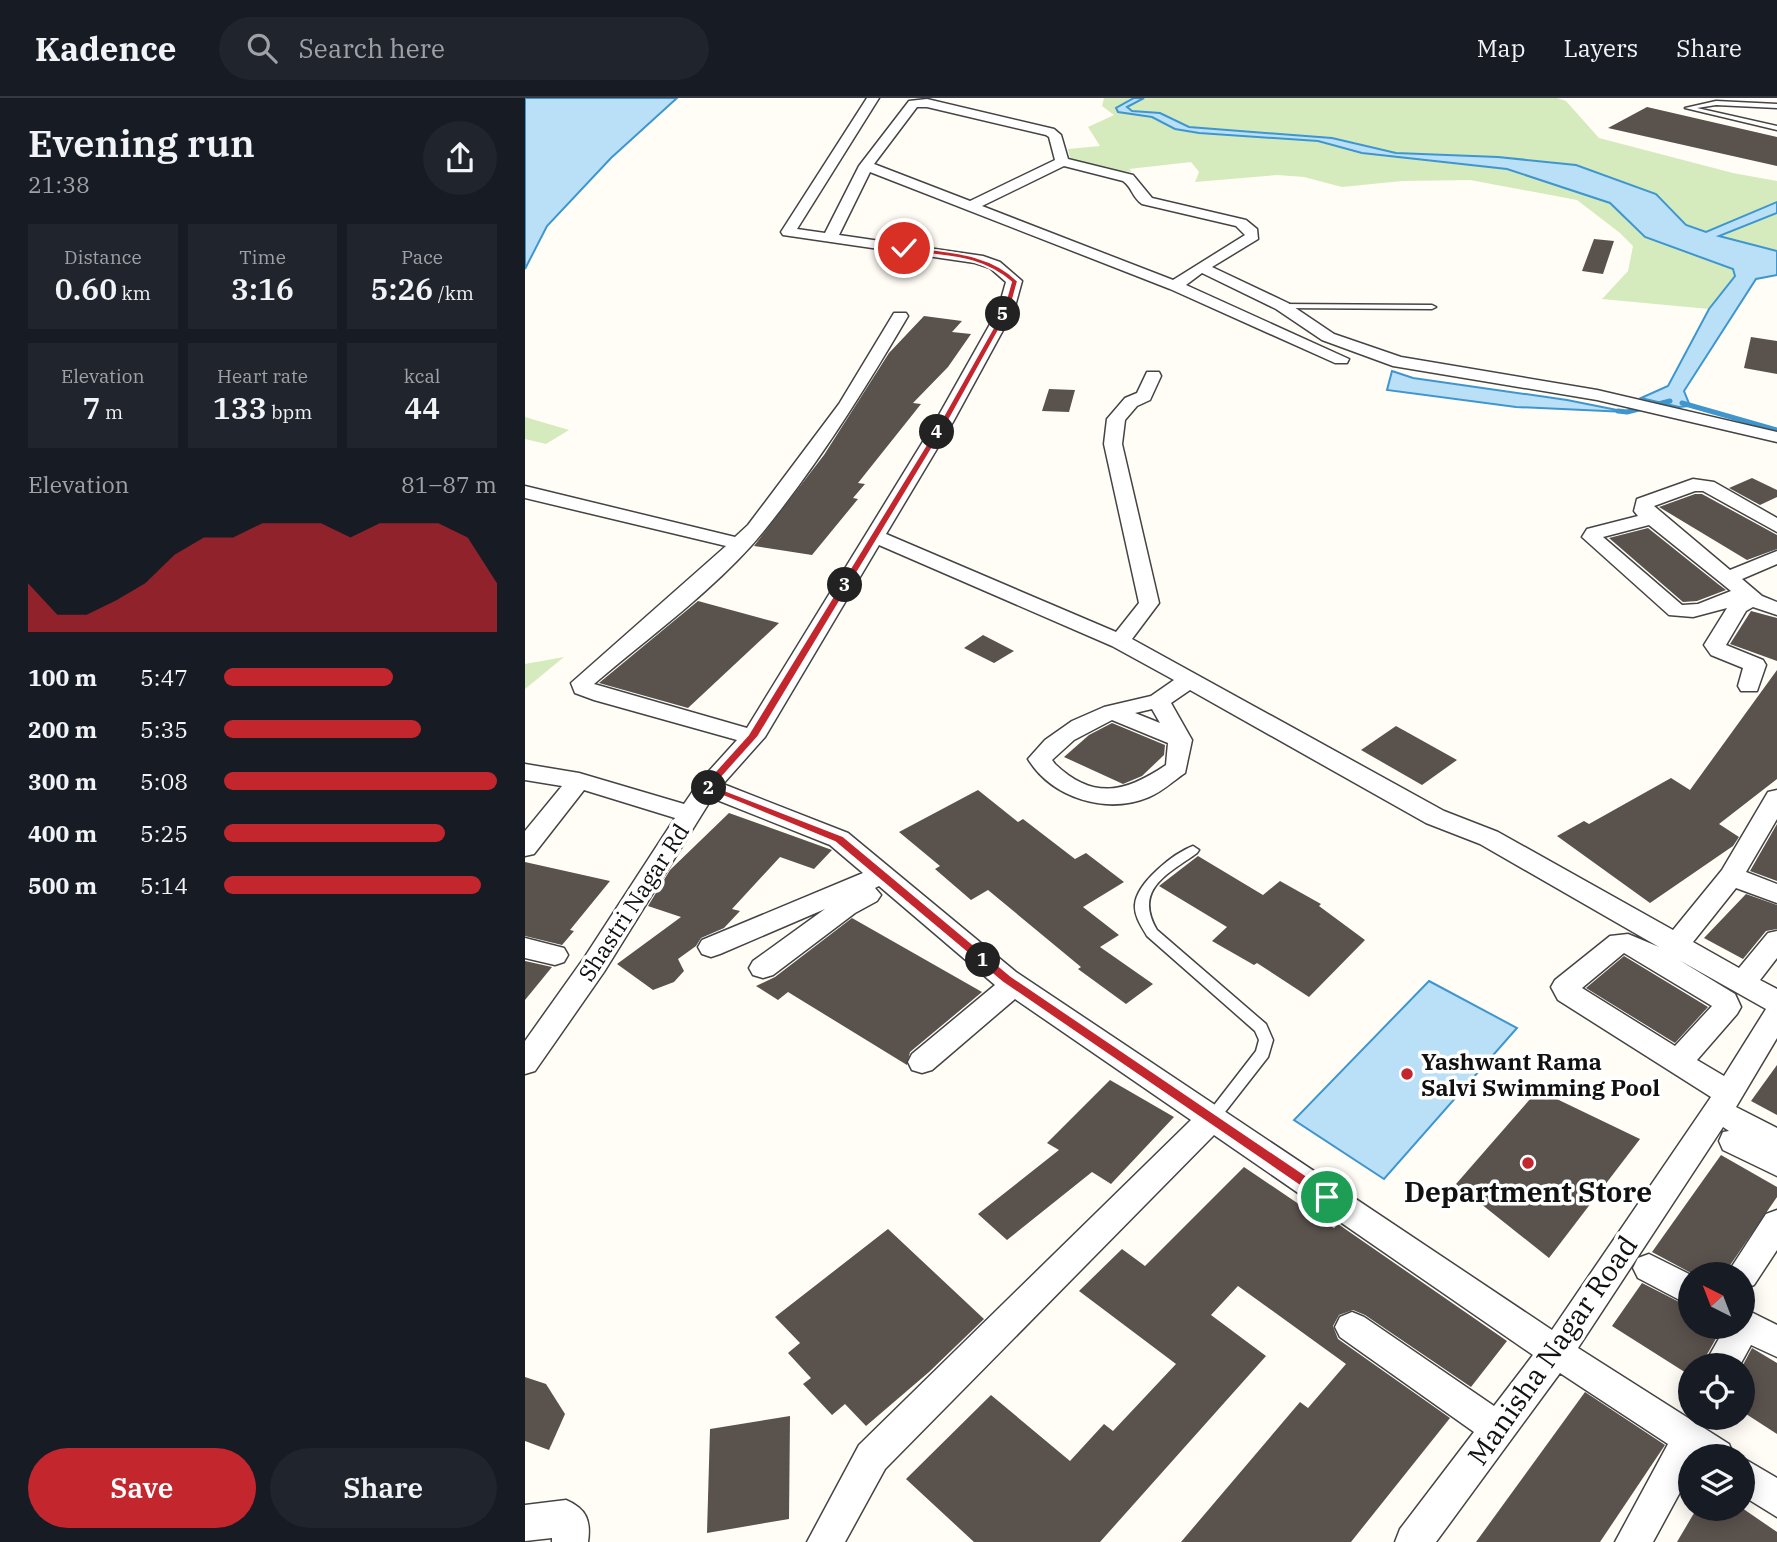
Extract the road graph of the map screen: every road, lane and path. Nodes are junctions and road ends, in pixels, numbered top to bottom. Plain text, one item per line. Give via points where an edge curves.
1 (873, 98) edge
2 (1700, 98) edge
3 (1716, 103) junction
4 (1777, 106) edge
5 (1777, 128) edge
6 (1062, 162) junction
7 (866, 166) junction
8 (973, 205) junction
9 (830, 238) junction
10 (1201, 267) junction
11 (1175, 286) junction
12 (1282, 306) junction
13 (1432, 307) dead end
14 (900, 316) dead end
15 (1344, 360) dead end
16 (1153, 376) dead end
17 (1777, 437) edge
18 (525, 492) edge
19 (1653, 518) junction
20 (1777, 526) edge
21 (875, 536) junction
22 (740, 544) junction
23 (1777, 557) edge
24 (1650, 564) dead end
25 (1628, 569) junction
26 (1727, 578) junction
27 (1749, 595) junction
28 (1777, 609) edge
29 (1120, 640) junction
30 (1191, 679) junction
31 (1749, 686) dead end
32 (1159, 701) junction
33 (1112, 712) junction
34 (753, 737) junction
35 (1180, 740) junction
36 (525, 772) edge
37 (579, 781) junction
38 (707, 787) junction
39 (1775, 803) edge
40 (689, 814) junction
41 (525, 848) edge
42 (1193, 850) dead end
43 (1731, 876) junction
44 (886, 880) junction
45 (1777, 894) edge
46 (1777, 940) edge
47 (525, 947) edge
48 (711, 947) dead end
49 (1669, 954) junction
50 (555, 955) dead end
51 (763, 968) dead end
52 (1743, 982) junction
53 (1015, 984) junction
54 (1777, 1002) edge
55 (1777, 1014) edge
56 (922, 1062) dead end
57 (1678, 1062) junction
58 (525, 1063) edge
59 (1723, 1102) junction
60 (1213, 1117) junction
61 (1734, 1141) dead end
62 (1777, 1142) edge
63 (1777, 1164) edge
64 (1777, 1223) edge
65 (1752, 1262) edge
66 (1649, 1268) dead end
67 (1678, 1285) edge
68 (1352, 1327) dead end
69 (1755, 1329) edge
70 (1777, 1342) edge
71 (1556, 1352) junction
72 (1498, 1429) junction
73 (1698, 1444) edge
74 (1678, 1481) edge
75 (1755, 1483) edge
76 (1777, 1499) edge
77 (525, 1523) edge
78 (570, 1542) edge
79 (825, 1542) edge
80 (1413, 1542) edge
81 (1633, 1542) edge

1 - 9 street via 788,232
2 - 3 lane
3 - 4 lane
3 - 5 lane via 1688,108
6 - 7 street via 1055,135 1050,132 927,103 913,104
6 - 8 street
6 - 10 street via 1128,178 1147,201 1224,218 1250,229 1252,236
7 - 8 street
7 - 9 street
8 - 11 street
9 - 21 street, Shastri Nagar Rd via 978,259 995,265 1014,281 1006,310
10 - 11 street
10 - 12 street
11 - 15 street
12 - 13 lane
12 - 17 street via 1328,337 1399,362 1597,395
14 - 22 street via 847,406
16 - 29 street via 1144,396 1131,402 1116,419 1113,444 1149,603
18 - 22 street
19 - 20 street via 1644,511 1644,503 1693,485 1707,486
19 - 25 street via 1592,537
19 - 26 street
21 - 29 street
21 - 34 street, Shastri Nagar Rd
22 - 34 street via 582,686
23 - 26 street
24 - 25 street
25 - 27 street via 1676,611
26 - 27 street
27 - 28 street
27 - 31 street via 1715,645 1751,660 1755,665
29 - 30 street
30 - 32 street
30 - 49 street via 1435,817 1489,838
32 - 33 street
32 - 35 street
33 - 35 street
33 - 35 street via 1096,715 1051,746 1040,759 1043,767 1073,788 1108,797 1132,795 1177,768
34 - 38 street, Shastri Nagar Rd
36 - 37 street
37 - 40 street
37 - 41 street
38 - 40 street, Shastri Nagar Rd
38 - 44 street via 839,839
39 - 43 street
40 - 58 street, Shastri Nagar Rd via 594,965
42 - 60 lane via 1143,891 1139,906 1143,921 1261,1028 1266,1040 1263,1053
43 - 45 street
43 - 49 street
44 - 48 street
44 - 51 street
44 - 53 street
46 - 52 street
47 - 50 street
49 - 52 street
49 - 57 street via 1727,1007
49 - 57 street via 1619,943 1565,987
52 - 54 street
53 - 56 street
53 - 60 street
55 - 59 street, Manisha Nagar Road
57 - 59 street
59 - 62 street
59 - 71 street, Manisha Nagar Road
60 - 71 street
60 - 79 street via 872,1457
61 - 63 street
64 - 65 street
66 - 67 street
68 - 72 street
69 - 70 street
71 - 72 street, Manisha Nagar Road
71 - 73 street
72 - 80 street, Manisha Nagar Road
74 - 81 street
75 - 76 street
77 - 78 street via 566,1518 572,1525

